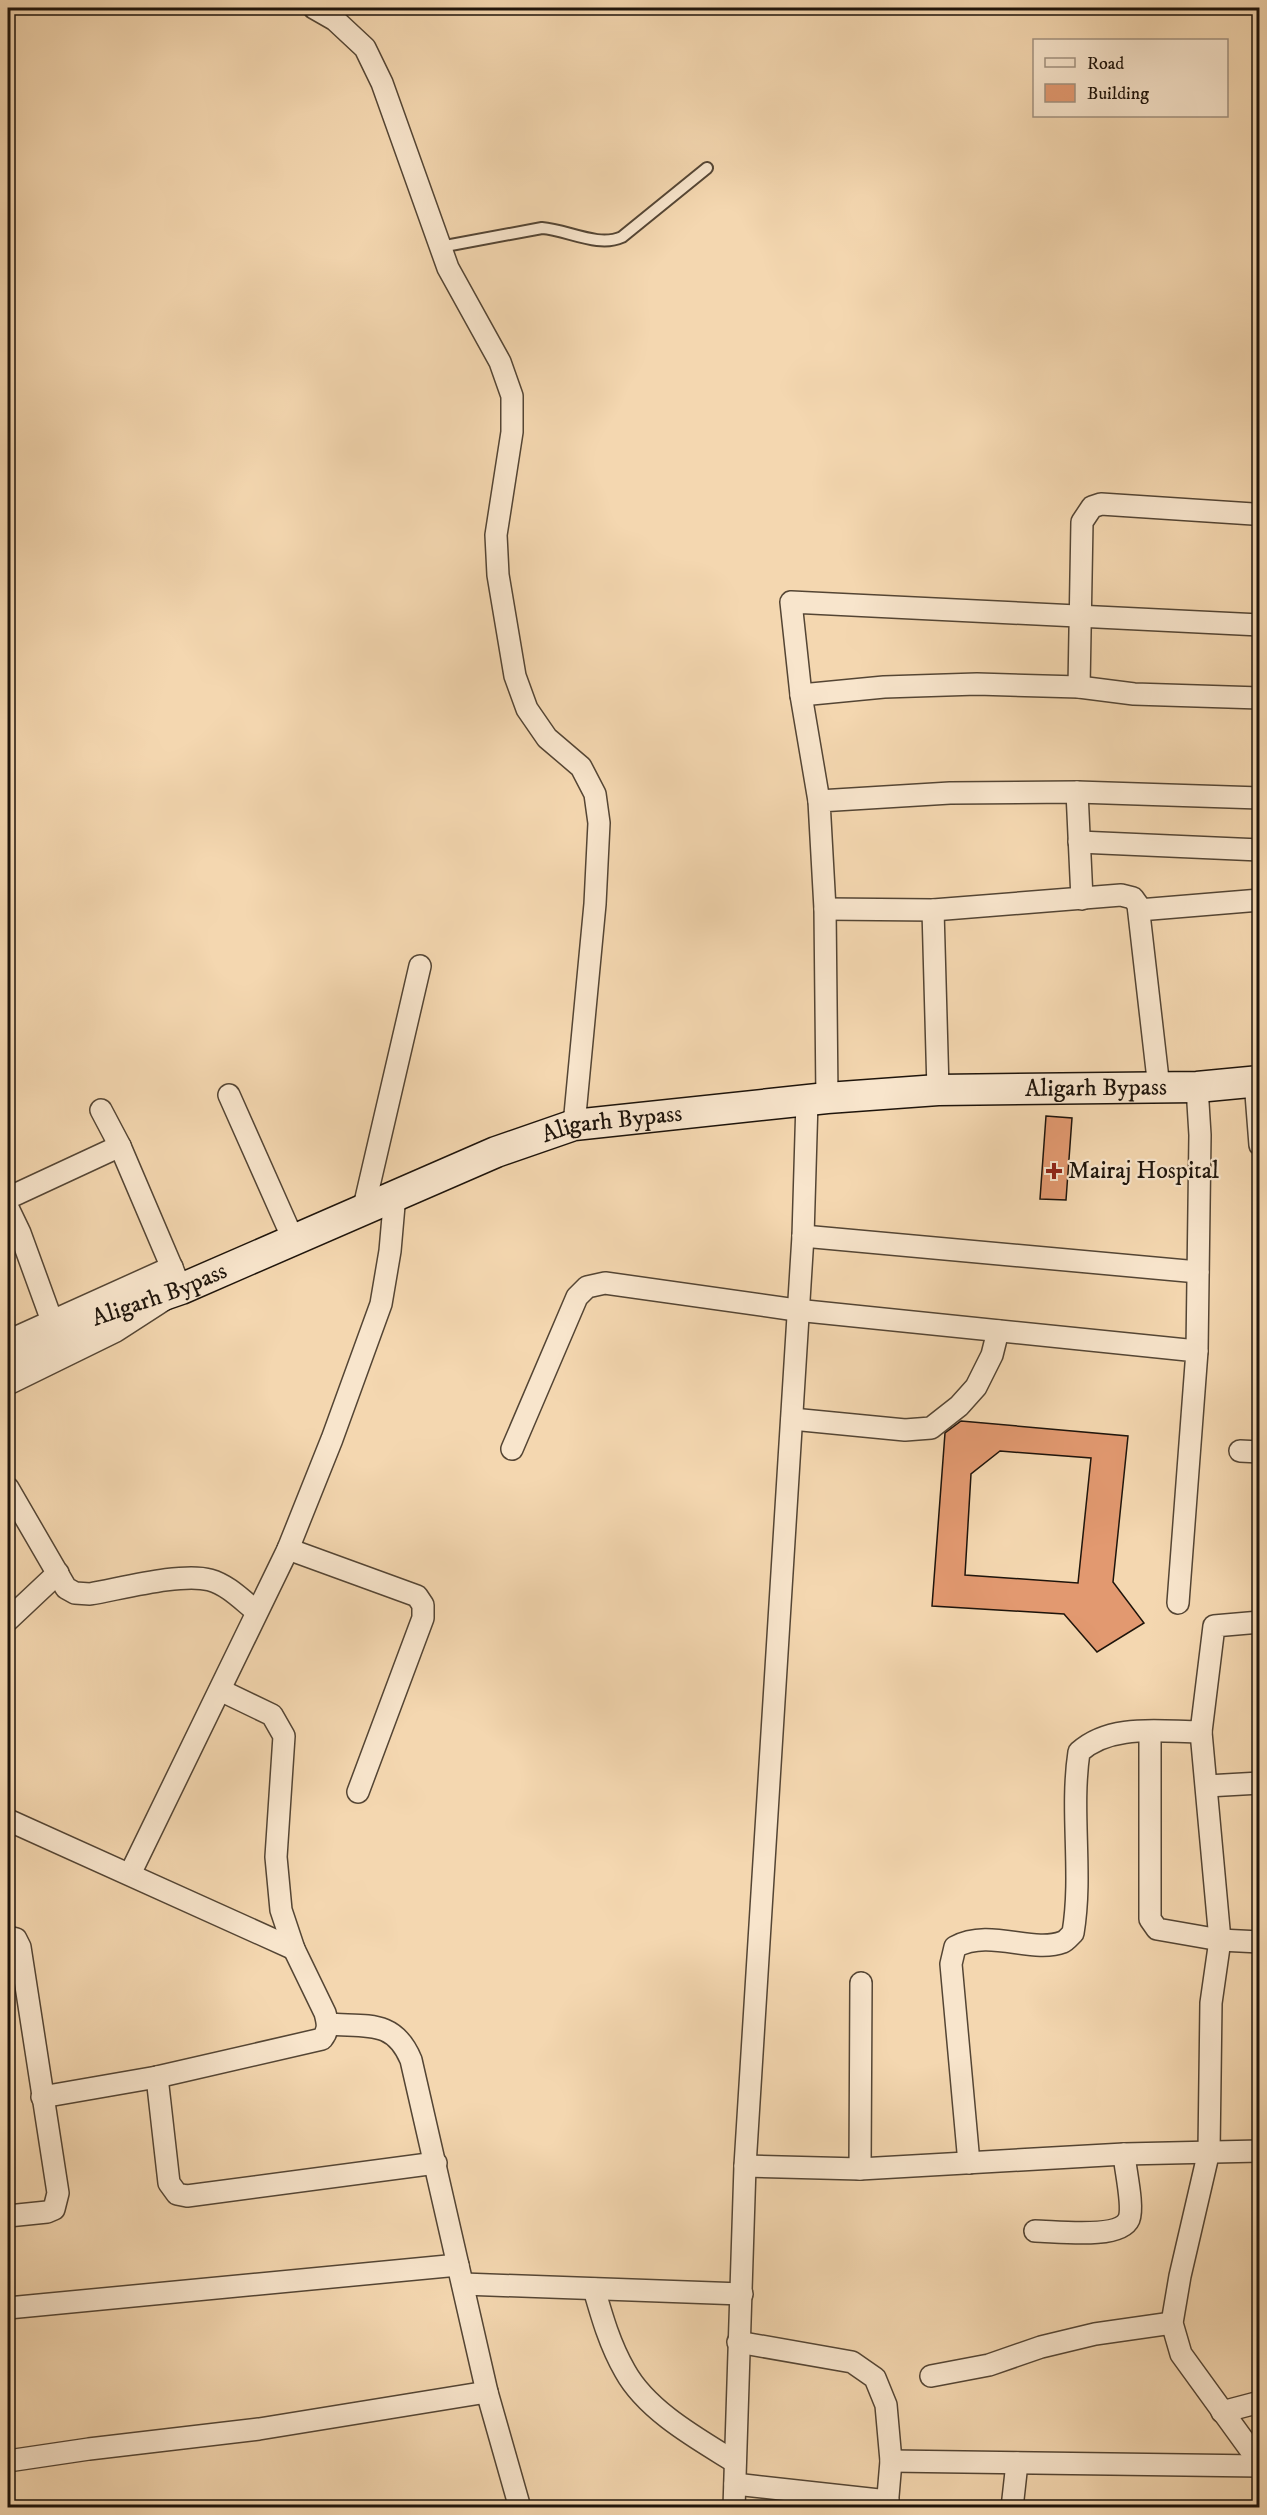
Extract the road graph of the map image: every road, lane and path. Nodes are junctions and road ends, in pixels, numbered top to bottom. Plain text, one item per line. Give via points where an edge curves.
1 (315, 8) edge
2 (707, 168) dead end
3 (440, 247) junction
4 (1253, 514) dead end
5 (1080, 616) junction
6 (1260, 626) edge
7 (1079, 687) junction
8 (801, 695) junction
9 (1260, 698) edge
10 (1077, 792) junction
11 (1260, 798) edge
12 (819, 801) junction
13 (1079, 842) junction
14 (1260, 850) edge
15 (1082, 899) junction
16 (1260, 900) edge
17 (825, 909) junction
18 (933, 910) junction
19 (1139, 910) junction
20 (420, 966) dead end
21 (1257, 1081) edge
22 (1197, 1087) junction
23 (1159, 1088) junction
24 (938, 1090) junction
25 (229, 1095) dead end
26 (817, 1100) junction
27 (101, 1110) dead end
28 (574, 1125) junction
29 (1260, 1145) edge
30 (120, 1146) junction
31 (395, 1194) junction
32 (8, 1198) edge
33 (8, 1208) edge
34 (364, 1208) junction
35 (802, 1236) junction
36 (293, 1239) junction
37 (1198, 1272) junction
38 (177, 1278) junction
39 (796, 1310) junction
40 (52, 1321) junction
41 (998, 1331) junction
42 (8, 1341) edge
43 (1197, 1351) junction
44 (8, 1360) edge
45 (8, 1384) edge
46 (792, 1419) junction
47 (512, 1449) dead end
48 (10, 1498) edge
49 (288, 1549) junction
50 (58, 1573) junction
51 (1178, 1603) dead end
52 (256, 1611) junction
53 (8, 1620) edge
54 (1260, 1622) edge
55 (220, 1690) junction
56 (1150, 1732) junction
57 (1201, 1732) junction
58 (1260, 1783) edge
59 (1207, 1786) junction
60 (358, 1792) dead end
61 (8, 1820) edge
62 (130, 1874) junction
63 (8, 1937) edge
64 (1220, 1940) junction
65 (1260, 1942) edge
66 (294, 1949) junction
67 (861, 1983) dead end
68 (328, 2024) junction
69 (157, 2077) junction
70 (42, 2097) junction
71 (1209, 2151) junction
72 (1260, 2151) edge
73 (1124, 2154) junction
74 (436, 2163) junction
75 (969, 2163) junction
76 (745, 2166) junction
77 (860, 2169) junction
78 (8, 2216) edge
79 (1035, 2231) dead end
80 (460, 2274) junction
81 (594, 2289) junction
82 (742, 2294) junction
83 (8, 2308) edge
84 (1172, 2323) junction
85 (738, 2342) junction
86 (931, 2376) dead end
87 (487, 2392) junction
88 (1260, 2402) edge
89 (1222, 2412) junction
90 (8, 2461) edge
91 (891, 2461) junction
92 (735, 2462) junction
93 (1017, 2463) junction
94 (1260, 2465) edge
95 (735, 2484) junction
96 (887, 2504) edge
97 (520, 2508) edge
98 (734, 2508) edge
99 (1012, 2508) edge

1 - 3 street via 335,20 365,48 382,83
2 - 3 lane via 613,241 542,228
3 - 28 street via 500,362 512,396 512,432 496,535 498,575 514,676 527,709 548,738 581,767 595,794 599,823 596,904
4 - 5 street via 1101,504 1092,507 1082,522
5 - 6 street
5 - 7 street
5 - 8 street via 791,602
7 - 8 street via 953,685
7 - 9 street via 1134,694
8 - 12 street
10 - 11 street
10 - 12 street via 950,793
10 - 13 street
12 - 17 street
13 - 14 street
13 - 15 street
15 - 18 street
15 - 19 street via 1120,895 1133,898
16 - 19 street
17 - 18 street
17 - 26 street
18 - 24 street
19 - 23 street
20 - 34 street
21 - 22 main road, Aligarh Bypass
21 - 29 street
22 - 23 main road, Aligarh Bypass
22 - 37 street
23 - 24 main road, Aligarh Bypass
24 - 26 main road, Aligarh Bypass
25 - 36 street
26 - 28 main road, Aligarh Bypass
26 - 35 street
27 - 30 street
28 - 31 main road, Aligarh Bypass
30 - 32 street
30 - 38 street
31 - 34 main road, Aligarh Bypass
31 - 49 street via 381,1304
33 - 40 street
34 - 36 main road, Aligarh Bypass
35 - 37 street
35 - 39 street
36 - 38 main road, Aligarh Bypass
37 - 43 street
38 - 40 street
38 - 44 main road, Aligarh Bypass
38 - 45 street via 116,1331
39 - 41 street
39 - 46 street
39 - 47 street via 605,1283 587,1287 577,1297
40 - 42 street
41 - 43 street
41 - 46 street via 992,1355 976,1387 931,1428 905,1430
43 - 51 street
46 - 76 street
48 - 50 street
49 - 52 street
49 - 60 street via 417,1596 423,1605 423,1618
50 - 52 street via 66,1588 90,1594 189,1578 210,1580 228,1588
50 - 53 street
52 - 55 street
54 - 57 street via 1214,1626
55 - 62 street
55 - 66 street via 272,1715 284,1736 276,1857 281,1910
56 - 57 street
56 - 64 street via 1150,1919 1156,1929
56 - 75 street via 1113,1733 1091,1741 1079,1752 1075,1776 1077,1878 1073,1933 1064,1942 1041,1944 1003,1939 965,1942 955,1947 951,1964
57 - 59 street
58 - 59 street
59 - 64 street
61 - 62 street
62 - 66 street
63 - 70 street via 16,1939 20,1947
64 - 65 street
64 - 71 street via 1211,2003
66 - 68 street
67 - 77 street
68 - 69 street via 321,2039
68 - 74 street via 377,2028 394,2033 405,2044
69 - 70 street
69 - 74 street via 169,2182 177,2194 187,2196
70 - 78 street via 57,2202 47,2212
71 - 72 street
71 - 73 street
71 - 84 street
73 - 75 street
73 - 79 street via 1130,2204 1129,2218 1122,2228
74 - 80 street
75 - 77 street
76 - 77 street
76 - 82 street
80 - 81 street
80 - 83 street
80 - 87 street
81 - 82 street
81 - 92 street via 608,2337 626,2374 657,2409
82 - 85 street
84 - 86 street via 1095,2334 989,2365
84 - 89 street via 1181,2354
85 - 91 street via 852,2362 875,2378 886,2405
85 - 92 street
87 - 90 street via 259,2429
87 - 97 street
88 - 89 street
89 - 94 street
91 - 93 street
91 - 96 street
92 - 95 street
93 - 94 street
93 - 99 street
95 - 96 street
95 - 98 street

